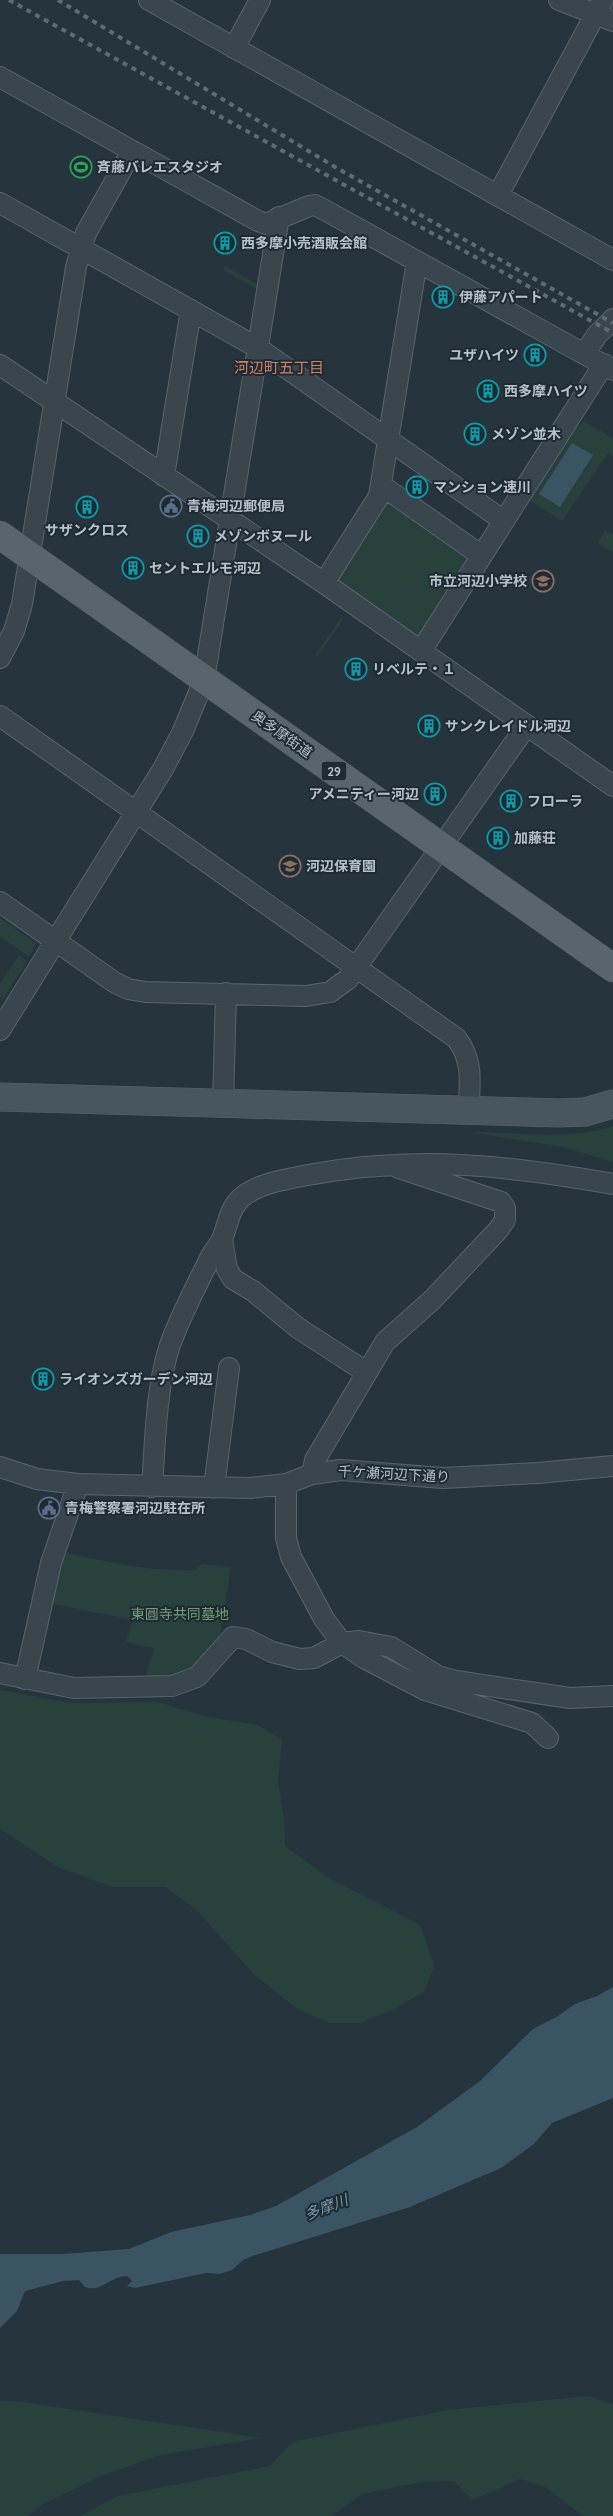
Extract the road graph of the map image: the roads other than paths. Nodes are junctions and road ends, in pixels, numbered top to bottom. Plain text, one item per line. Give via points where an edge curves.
1 (149, 0) edge
2 (260, 0) edge
3 (559, 0) edge
4 (604, 11) edge
5 (234, 48) junction
6 (0, 76) edge
7 (132, 152) junction
8 (498, 195) junction
9 (0, 203) edge
10 (279, 217) junction
11 (81, 248) junction
12 (613, 260) edge
13 (416, 261) junction
14 (191, 310) junction
15 (613, 319) edge
16 (258, 348) junction
17 (584, 354) junction
18 (0, 365) edge
19 (608, 367) edge
20 (54, 403) junction
21 (388, 439) junction
22 (164, 476) junction
23 (381, 485) junction
24 (230, 520) junction
25 (504, 520) junction
26 (0, 536) edge
27 (483, 553) junction
28 (30, 556) junction
29 (324, 583) junction
30 (421, 651) junction
31 (0, 658) edge
32 (204, 680) junction
33 (0, 716) edge
34 (527, 725) junction
35 (613, 786) edge
36 (136, 813) junction
37 (441, 847) junction
38 (0, 902) edge
39 (56, 942) junction
40 (356, 967) junction
41 (613, 968) edge
42 (226, 994) junction
43 (0, 1030) edge
44 (0, 1097) edge
45 (223, 1104) junction
46 (613, 1104) edge
47 (468, 1111) junction
48 (391, 1165) junction
49 (613, 1184) edge
50 (222, 1239) junction
51 (228, 1368) dead end
52 (366, 1372) junction
53 (613, 1466) edge
54 (0, 1467) edge
55 (312, 1474) junction
56 (78, 1484) junction
57 (286, 1484) junction
58 (152, 1487) junction
59 (214, 1488) junction
60 (342, 1643) junction
61 (0, 1673) edge
62 (25, 1679) junction
63 (613, 1696) edge
64 (548, 1738) dead end

1 - 5 street
2 - 5 street
3 - 4 street
4 - 8 street
5 - 8 street
6 - 7 street
7 - 10 street via 258,222 266,224
7 - 11 street via 86,233
8 - 12 street
9 - 11 street
10 - 13 street via 315,205
10 - 16 street
11 - 14 street
11 - 20 street
13 - 17 street
13 - 21 street
14 - 16 street
14 - 22 street
15 - 17 street
16 - 21 street
16 - 24 street
17 - 19 street
18 - 20 street
19 - 25 street
20 - 22 street
20 - 28 street
21 - 23 street
21 - 25 street
22 - 24 street
23 - 27 street via 475,551
23 - 29 street via 376,502
24 - 29 street
24 - 32 street
25 - 27 street
26 - 28 main road, 奥多摩街道 / 29
27 - 30 street
28 - 31 street via 18,622
28 - 32 main road, 奥多摩街道 / 29
29 - 30 street
30 - 34 street
32 - 36 street via 175,749
32 - 37 main road, 奥多摩街道 / 29
33 - 36 street
34 - 35 street
34 - 37 street
36 - 39 street
36 - 40 street
37 - 40 street
37 - 41 main road, 奥多摩街道 / 29
38 - 39 street
39 - 42 street via 128,988 145,992
39 - 43 street
40 - 42 street via 340,986 320,995
40 - 47 street via 450,1032 462,1044 470,1070
42 - 45 street
44 - 45 street
45 - 47 street
46 - 47 street via 584,1112
48 - 49 street via 488,1166
48 - 50 street via 352,1167 289,1178 254,1190 233,1208
48 - 52 street via 501,1202 505,1208 505,1220 432,1300 385,1342
50 - 52 street via 226,1269 233,1279 298,1328
50 - 58 street via 211,1256 170,1347 155,1440
51 - 59 street
52 - 55 street via 315,1460
53 - 55 street, 千ケ瀬河辺下通り via 443,1478 364,1470
54 - 56 street, 千ケ瀬河辺下通り via 37,1479
55 - 57 street, 千ケ瀬河辺下通り
56 - 58 street, 千ケ瀬河辺下通り
56 - 62 street via 51,1563
57 - 59 street, 千ケ瀬河辺下通り
57 - 60 street via 286,1538 291,1557 324,1619
58 - 59 street, 千ケ瀬河辺下通り
60 - 62 street via 314,1658 300,1659 233,1637 197,1677 165,1687 74,1688
60 - 63 street via 359,1641 391,1647 438,1676 456,1681 570,1698
60 - 64 street via 425,1690 532,1723
61 - 62 street

